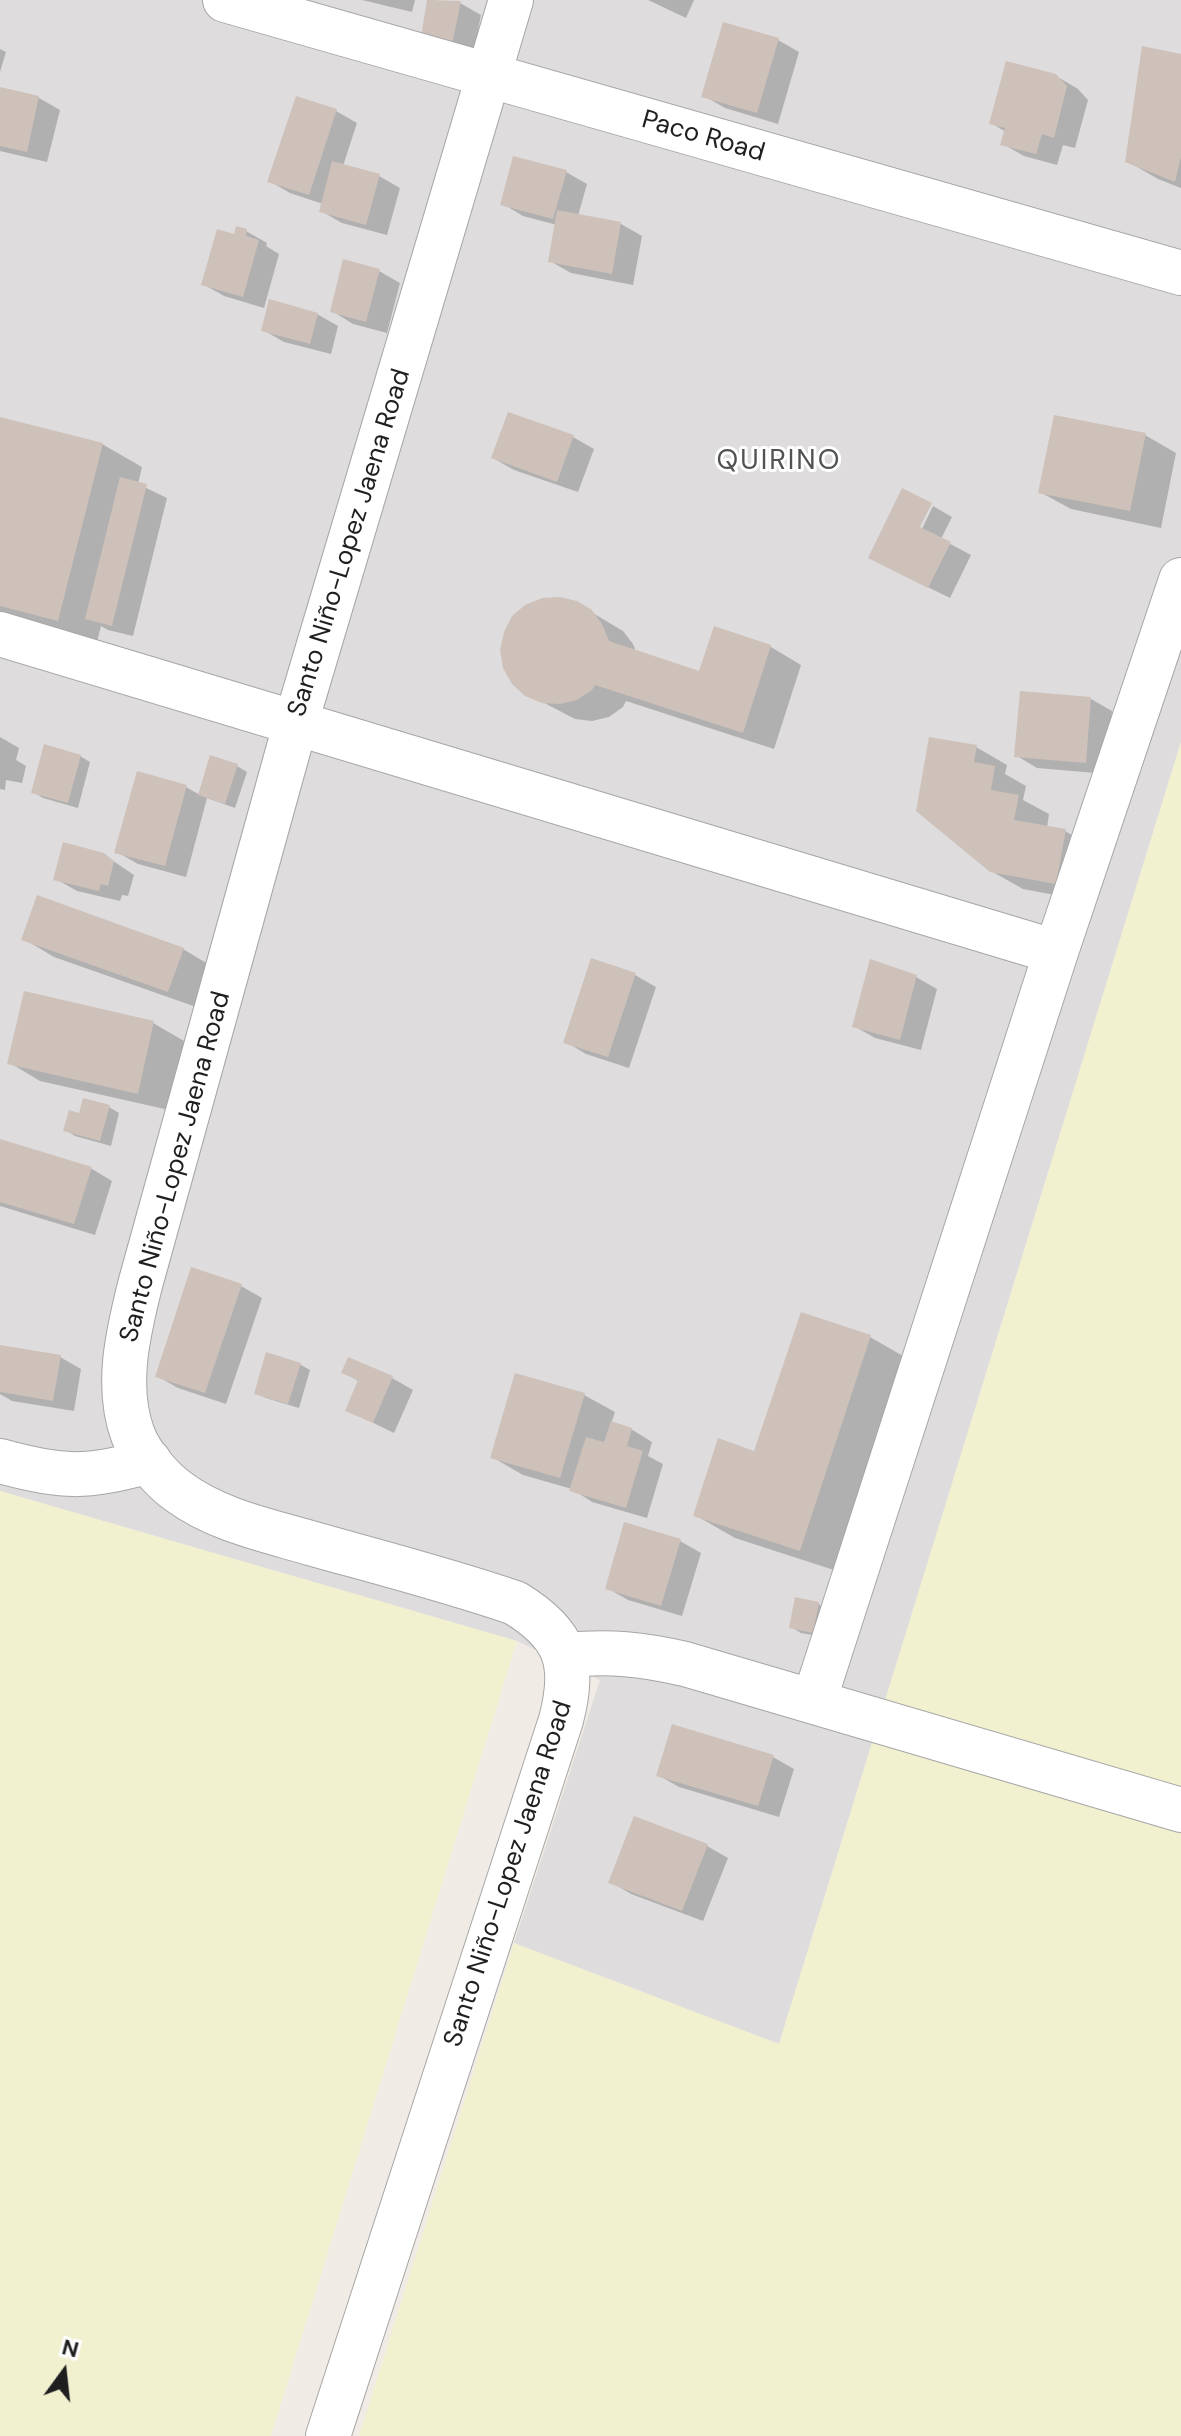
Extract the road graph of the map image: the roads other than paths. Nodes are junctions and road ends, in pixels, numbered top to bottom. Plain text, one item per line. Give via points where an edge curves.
1 (225, 0) edge
2 (511, 0) edge
3 (488, 75) junction
4 (1181, 273) edge
5 (1181, 580) edge
6 (0, 634) edge
7 (296, 722) junction
8 (1056, 952) junction
9 (0, 1461) edge
10 (149, 1461) junction
11 (566, 1655) junction
12 (814, 1701) junction
13 (1181, 1810) edge
14 (328, 2436) edge

1 - 3 street, Paco Road
2 - 3 street, Santo Niño-Lopez Jaena Road
3 - 4 street, Paco Road
3 - 7 street, Santo Niño-Lopez Jaena Road
5 - 8 street
6 - 7 street
7 - 8 street
7 - 10 street, Santo Niño-Lopez Jaena Road via 131,1324 125,1402 134,1437
8 - 12 street
9 - 10 street via 76,1476
10 - 11 street, Santo Niño-Lopez Jaena Road via 178,1492 216,1513 515,1603 553,1632
11 - 12 street via 647,1655
11 - 14 street, Santo Niño-Lopez Jaena Road via 569,1677 561,1720
12 - 13 street

